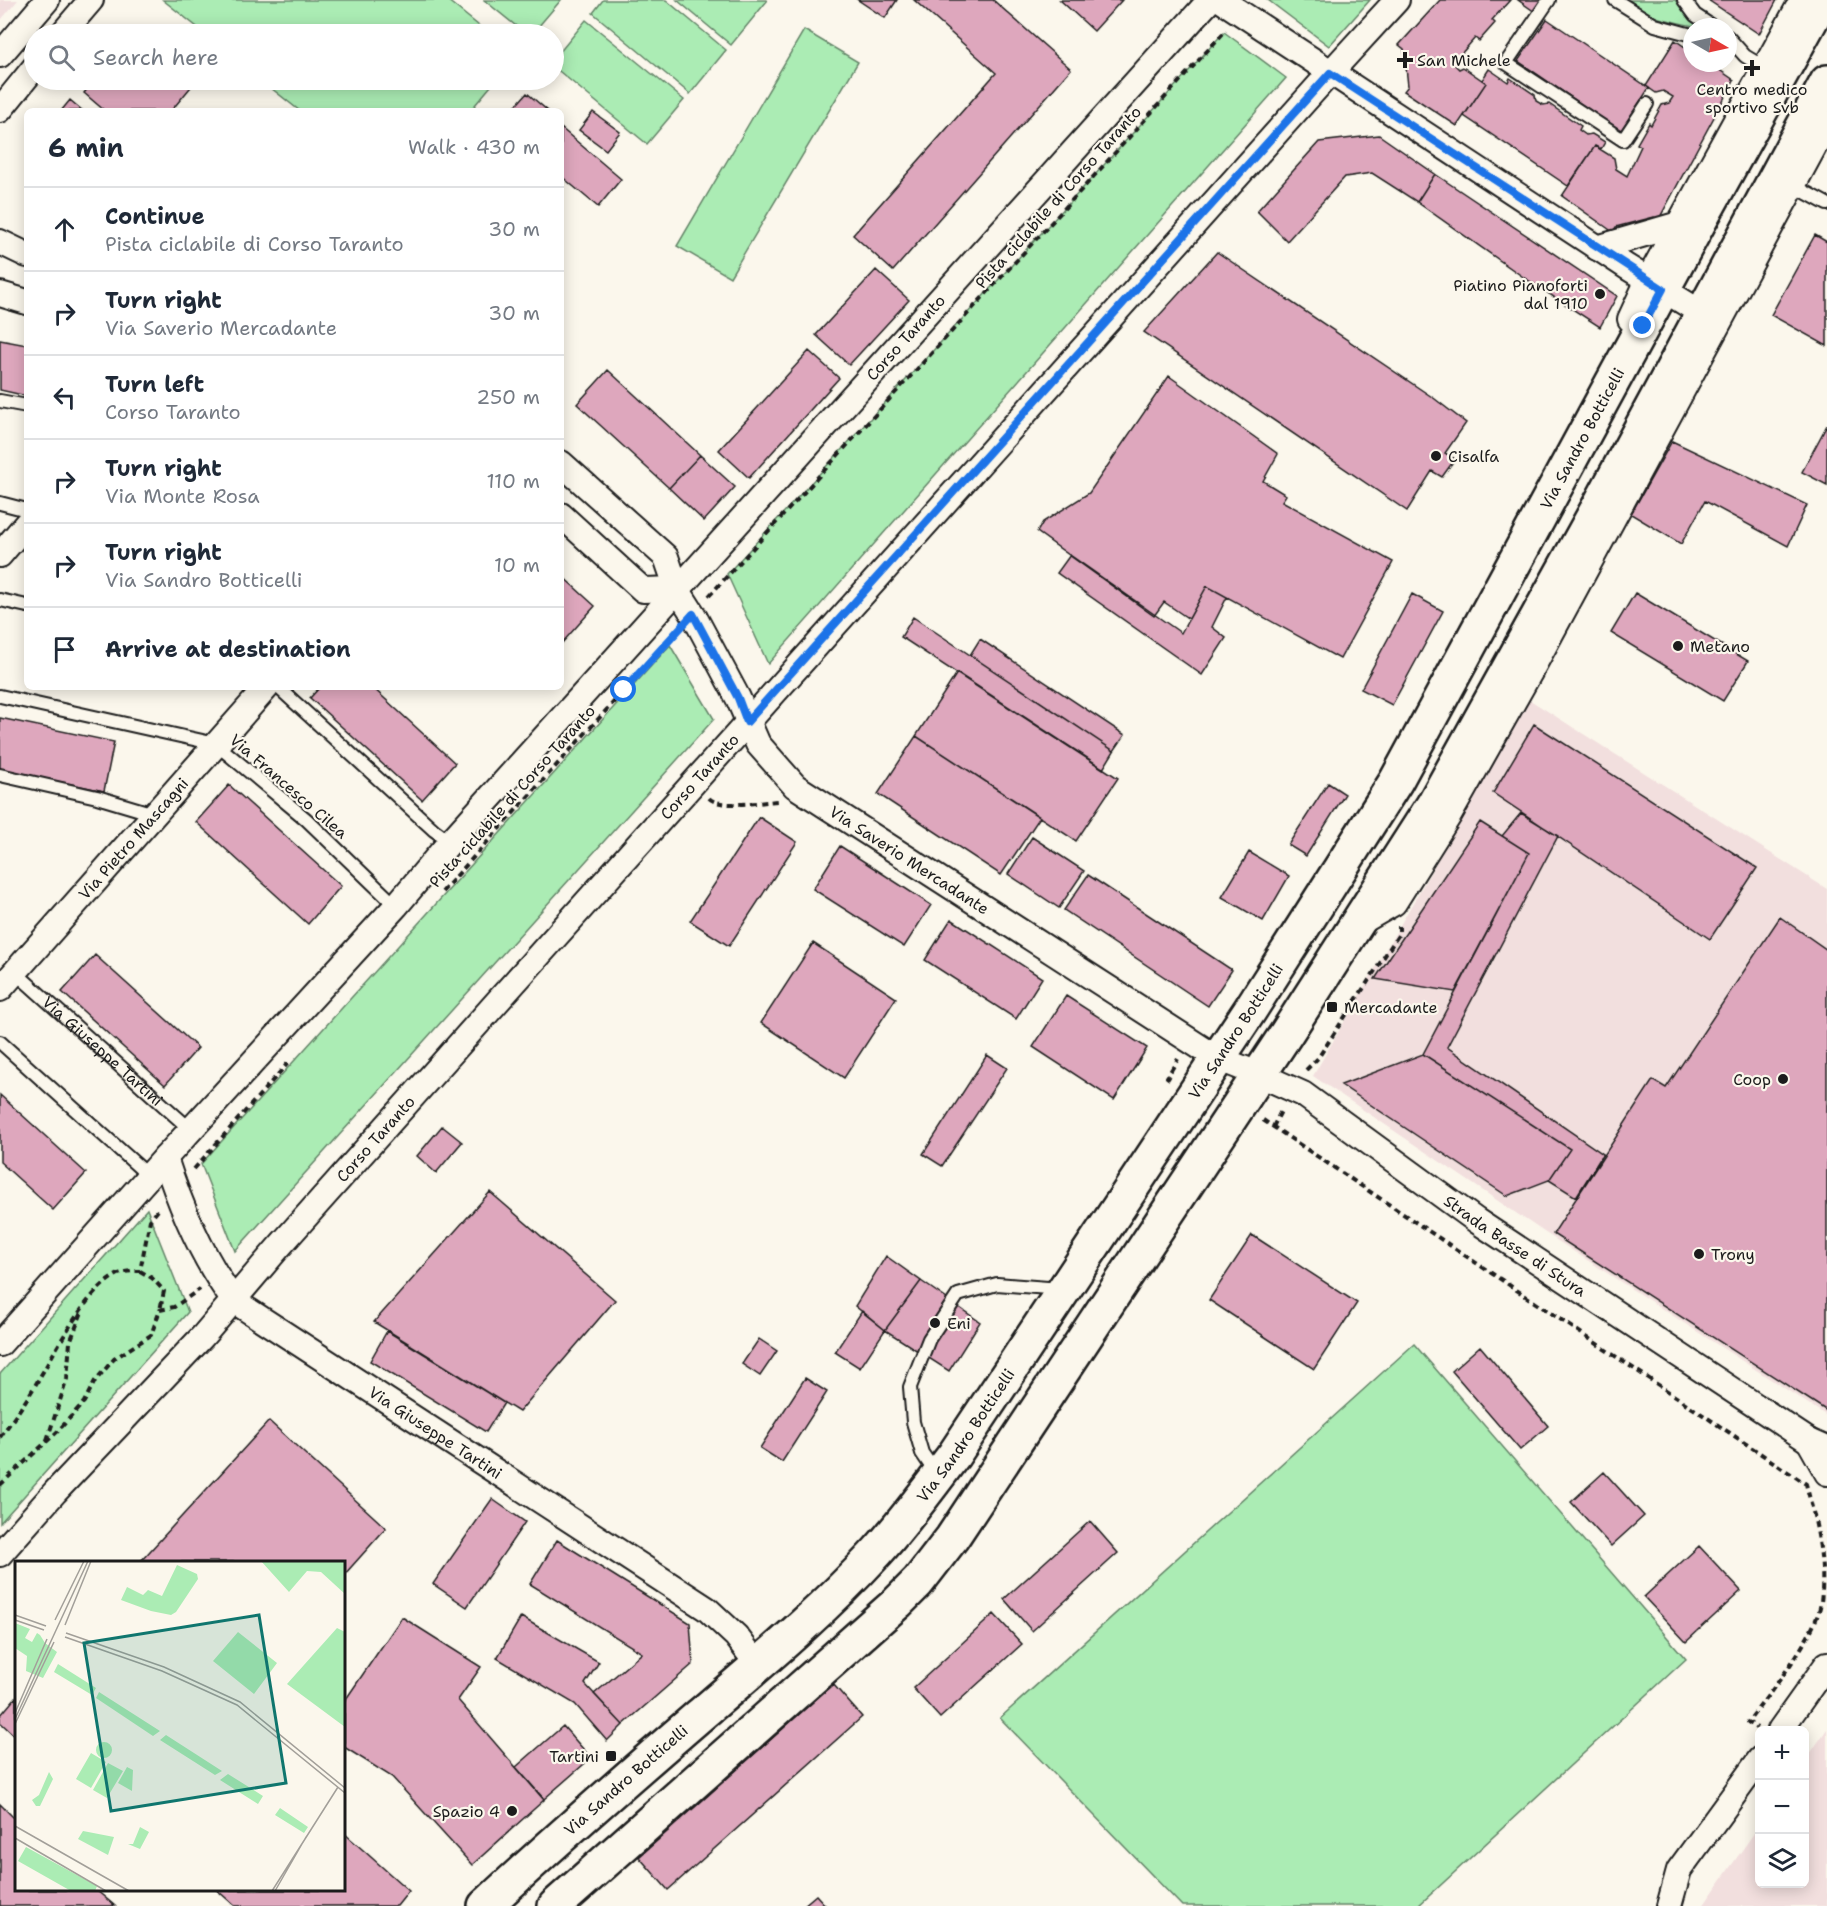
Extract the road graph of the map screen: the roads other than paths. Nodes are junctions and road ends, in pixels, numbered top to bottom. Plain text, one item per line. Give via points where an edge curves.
1 (47, 0) edge
2 (91, 0) edge
3 (1210, 0) edge
4 (1397, 0) edge
5 (1549, 0) edge
6 (1615, 0) edge
7 (1684, 0) edge
8 (1809, 0) edge
9 (1822, 0) edge
10 (1231, 6) edge
11 (1700, 18) edge
12 (26, 24) edge
13 (71, 24) edge
14 (24, 27) edge
15 (1683, 33) edge
16 (1737, 45) edge
17 (0, 55) edge
18 (1737, 55) edge
19 (1755, 62) junction
20 (1330, 73) junction
21 (24, 80) edge
22 (1827, 82) edge
23 (1647, 104) dead end
24 (0, 110) edge
25 (1827, 123) edge
26 (1794, 186) junction
27 (1827, 204) edge
28 (1679, 224) junction
29 (0, 242) edge
30 (1597, 248) junction
31 (24, 254) edge
32 (1656, 285) junction
33 (0, 294) edge
34 (24, 301) edge
35 (1710, 318) junction
36 (0, 401) edge
37 (24, 405) edge
38 (564, 466) edge
39 (0, 503) edge
40 (24, 509) edge
41 (564, 518) edge
42 (24, 527) edge
43 (0, 555) edge
44 (677, 589) junction
45 (0, 600) edge
46 (24, 605) edge
47 (264, 690) edge
48 (281, 690) edge
49 (0, 696) edge
50 (747, 722) junction
51 (216, 744) junction
52 (0, 775) edge
53 (154, 814) junction
54 (450, 842) junction
55 (396, 906) junction
56 (8, 980) edge
57 (0, 1042) edge
58 (1217, 1058) junction
59 (1258, 1074) junction
60 (191, 1130) junction
61 (165, 1158) junction
62 (149, 1176) junction
63 (1065, 1290) junction
64 (234, 1301) junction
65 (0, 1344) edge
66 (1818, 1445) edge
67 (1827, 1473) edge
68 (938, 1477) junction
69 (0, 1554) edge
70 (1827, 1664) edge
71 (758, 1665) junction
72 (1784, 1726) edge
73 (1755, 1766) edge
74 (485, 1906) edge
75 (555, 1906) edge
76 (1669, 1906) edge

1 - 12 street
2 - 13 street
3 - 44 street, Corso Taranto
4 - 20 street, Corso Taranto
5 - 23 lane via 1506,63 1623,140
6 - 15 lane via 1655,25
7 - 11 lane
8 - 19 street, Via Sandro Botticelli via 1797,9
9 - 32 main road, Via Sandro Botticelli
10 - 20 street
14 - 17 street
16 - 19 lane
18 - 19 lane
19 - 28 street, Via Sandro Botticelli
20 - 30 street
20 - 50 street, Corso Taranto
21 - 24 street
22 - 35 main road
25 - 26 street
26 - 27 lane
26 - 35 street
28 - 30 street
28 - 32 street, Via Sandro Botticelli
29 - 31 street
30 - 32 street
32 - 35 street
32 - 58 main road, Via Sandro Botticelli via 1396,781
33 - 34 street
35 - 59 main road via 1433,805
36 - 37 lane
38 - 44 street, Via Saverio Mercadante via 666,557
39 - 40 lane
41 - 44 street via 643,590
42 - 43 street
44 - 50 street, Via Saverio Mercadante via 738,698
44 - 54 street, Corso Taranto
45 - 46 lane
47 - 51 street, Via Pietro Mascagni
48 - 54 lane
49 - 51 lane, Via Francesco Cilea
50 - 58 street, Via Saverio Mercadante via 758,744 795,786
50 - 64 street, Corso Taranto
51 - 53 street, Via Pietro Mascagni
51 - 55 lane, Via Francesco Cilea via 306,819
52 - 53 lane
53 - 56 street, Via Pietro Mascagni
54 - 55 street, Corso Taranto
55 - 60 street, Corso Taranto
56 - 60 lane, Via Giuseppe Tartini
57 - 62 lane
58 - 59 street, Strada Basse di Stura
58 - 63 main road, Via Sandro Botticelli
59 - 66 street, Strada Basse di Stura via 1303,1094 1477,1221
59 - 75 main road via 952,1538 918,1582
60 - 61 street, Corso Taranto
61 - 62 street, Corso Taranto
61 - 64 street, Via Giuseppe Tartini via 175,1191 217,1278
62 - 65 street, Corso Taranto
63 - 68 main road, Via Sandro Botticelli
63 - 68 lane via 997,1284 958,1296 929,1339 910,1387 913,1422 922,1452
64 - 69 street, Corso Taranto
64 - 71 street, Via Giuseppe Tartini via 707,1609 736,1636
66 - 67 street, Strada Basse di Stura
68 - 71 main road, Via Sandro Botticelli via 876,1553
70 - 72 street
71 - 74 main road, Via Sandro Botticelli via 568,1828
73 - 76 street via 1679,1870

